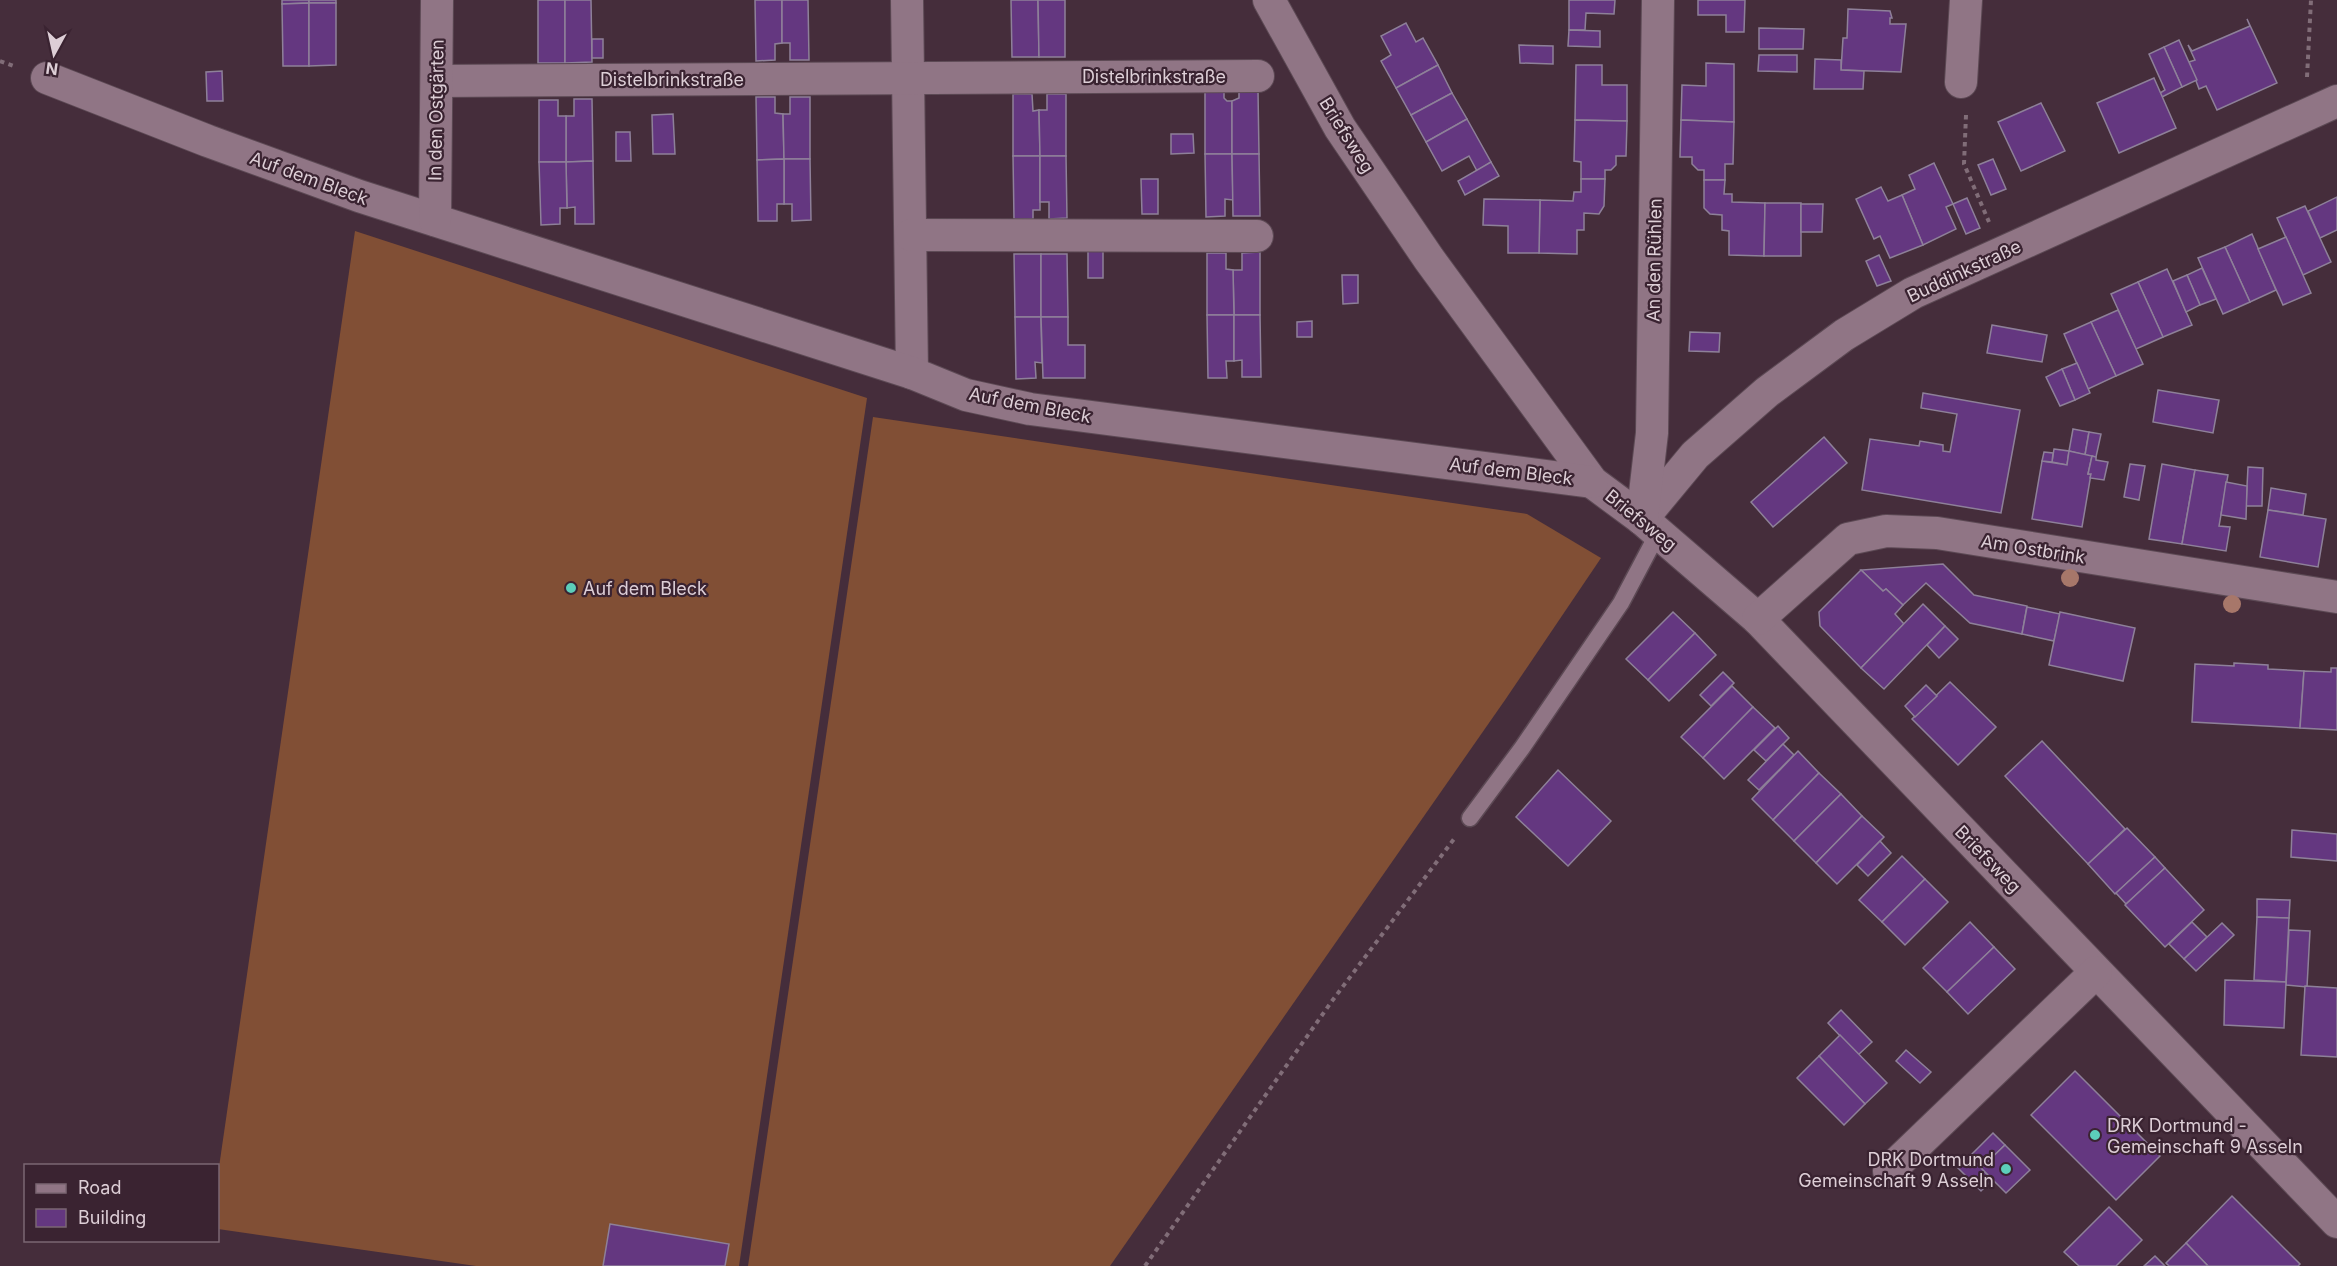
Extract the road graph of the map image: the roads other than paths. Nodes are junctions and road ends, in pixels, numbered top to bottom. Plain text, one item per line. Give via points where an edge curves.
1 (437, 0) edge
2 (907, 0) edge
3 (1269, 0) edge
4 (1658, 0) edge
5 (1966, 0) edge
6 (1258, 76) dead end
7 (47, 78) dead end
8 (907, 78) junction
9 (437, 81) junction
10 (1961, 82) road end
11 (2337, 101) edge
12 (435, 220) junction
13 (911, 236) junction
14 (1257, 236) dead end
15 (912, 373) junction
16 (1592, 482) junction
17 (1650, 526) junction
18 (2337, 597) edge
19 (1758, 619) junction
20 (1470, 818) road end
21 (2096, 972) junction
22 (1889, 1172) dead end
23 (2337, 1222) edge

1 - 9 street, In den Ostgärten
2 - 8 street
3 - 16 street, Briefsweg via 1340,128 1429,259
4 - 17 street, An den Rühlen
5 - 10 street
6 - 8 street, Distelbrinkstraße
7 - 12 street, Auf dem Bleck via 219,145
8 - 9 street, Distelbrinkstraße
8 - 13 street
9 - 12 street, In den Ostgärten
11 - 17 street, Buddinkstraße via 1913,293 1844,335 1767,392 1695,455
12 - 15 street, Auf dem Bleck
13 - 14 street
13 - 15 street
15 - 16 street, Auf dem Bleck via 966,394 1030,409
16 - 17 street, Briefsweg
17 - 19 street, Briefsweg
17 - 20 lane via 1621,603
18 - 19 street, Am Ostbrink via 1937,533 1886,531 1848,539
19 - 21 street, Briefsweg
21 - 22 street
21 - 23 street, Briefsweg

